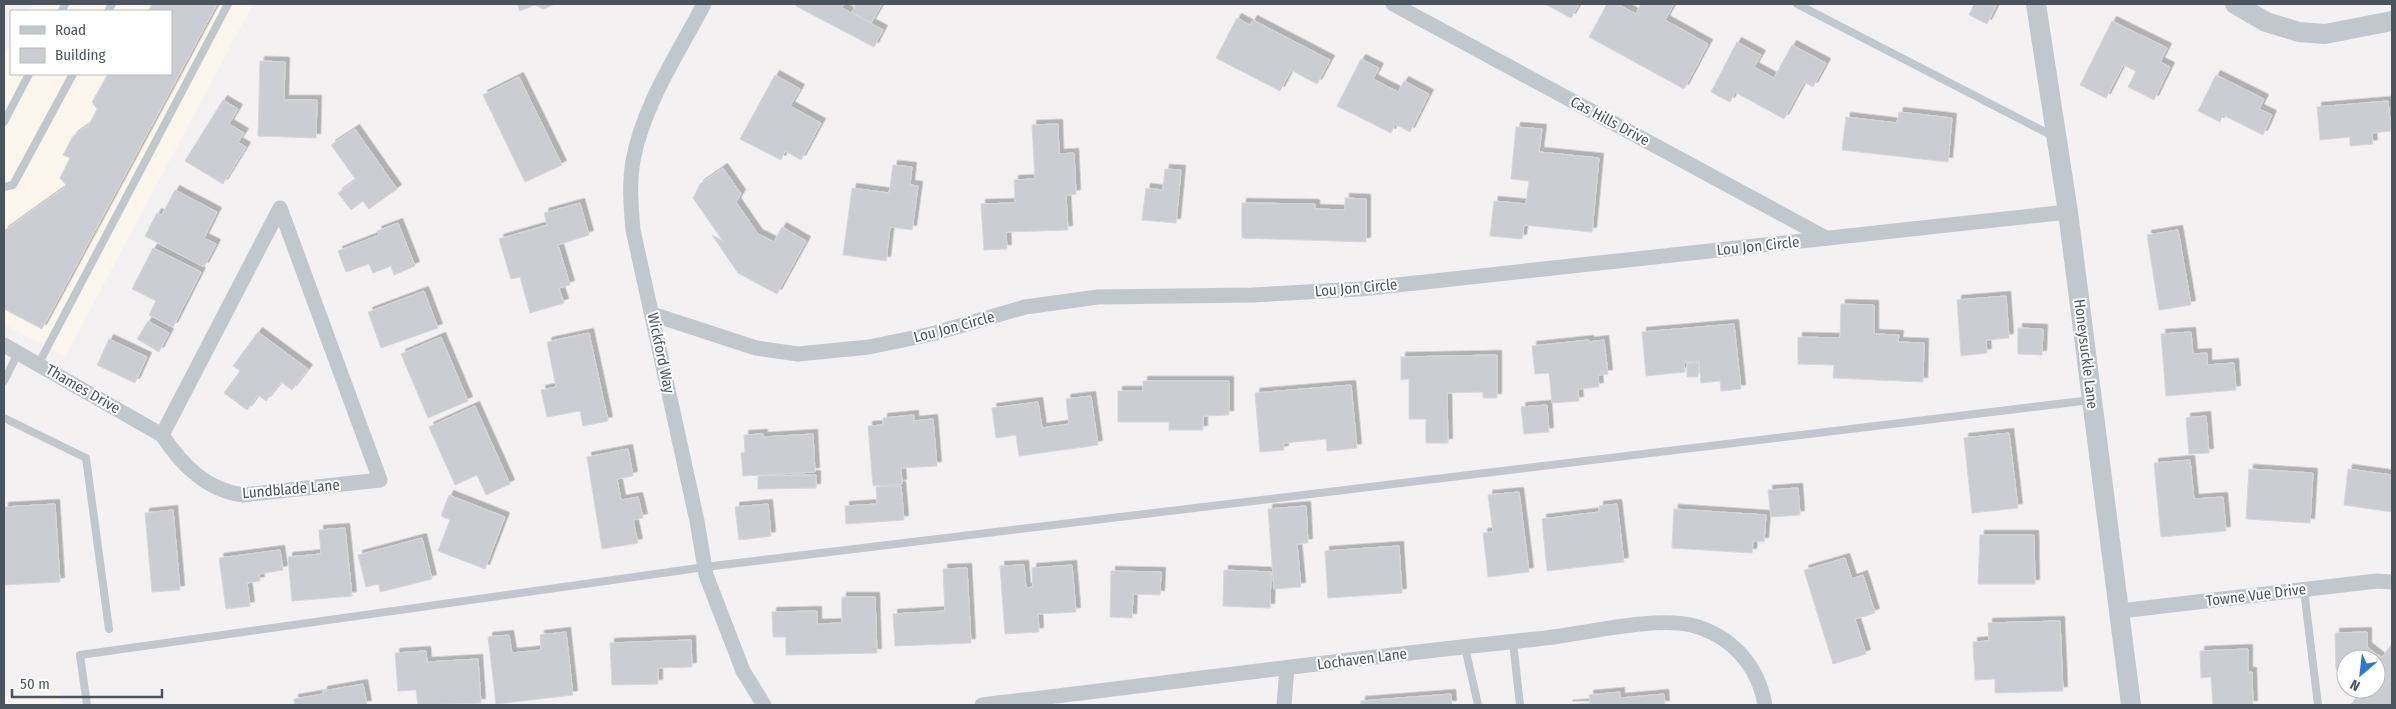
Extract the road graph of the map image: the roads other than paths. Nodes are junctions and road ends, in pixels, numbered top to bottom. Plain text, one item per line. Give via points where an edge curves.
1 (228, 4) edge
2 (704, 4) edge
3 (1393, 4) edge
4 (1797, 4) edge
5 (2036, 4) edge
6 (2234, 4) edge
7 (2392, 21) edge
8 (28, 75) edge
9 (72, 75) edge
10 (4, 122) edge
11 (2056, 138) junction
12 (4, 187) edge
13 (2068, 212) junction
14 (1826, 238) junction
15 (652, 314) junction
16 (4, 345) edge
17 (18, 353) junction
18 (39, 363) junction
19 (4, 381) edge
20 (2092, 400) junction
21 (4, 418) edge
22 (162, 435) junction
23 (705, 566) junction
24 (2392, 582) edge
25 (2304, 590) junction
26 (2120, 611) junction
27 (109, 629) dead end
28 (1512, 642) junction
29 (1465, 647) junction
30 (1287, 668) junction
31 (87, 705) edge
32 (764, 705) edge
33 (982, 705) edge
34 (1284, 705) edge
35 (1478, 705) edge
36 (1520, 705) edge
37 (1766, 705) edge
38 (2131, 705) edge
39 (2318, 705) edge

1 - 18 lane
2 - 15 street, Wickford Way via 644,120 633,163 630,196 633,230
3 - 14 street, Cas Hills Drive
4 - 11 lane
5 - 11 street, Honeysuckle Lane
6 - 7 street via 2266,22 2299,32 2325,34
8 - 10 lane
9 - 12 lane via 12,185
11 - 13 street, Honeysuckle Lane
13 - 14 street, Lou Jon Circle
13 - 20 street, Honeysuckle Lane
14 - 15 street, Lou Jon Circle via 1360,289 1253,295 1098,297 1025,307 932,334 869,347 798,354 756,348
15 - 23 street, Wickford Way
16 - 17 street, Thames Drive
17 - 18 street, Thames Drive
17 - 19 lane
18 - 22 street, Thames Drive
20 - 23 lane
20 - 26 street, Honeysuckle Lane
21 - 27 lane via 86,458
22 - 22 street, Lundblade Lane via 196,475 227,493 243,495 380,480 280,208
23 - 31 lane via 80,655
23 - 32 street, Wickford Way via 743,671
24 - 25 street, Towne Vue Drive
25 - 26 street, Towne Vue Drive
25 - 39 lane
26 - 38 street, Honeysuckle Lane
28 - 29 street, Lochaven Lane
28 - 36 lane
28 - 37 street, Lochaven Lane via 1663,623 1691,625 1722,638 1748,660 1763,690
29 - 30 street, Lochaven Lane
29 - 35 lane
30 - 33 street, Lochaven Lane
30 - 34 street

